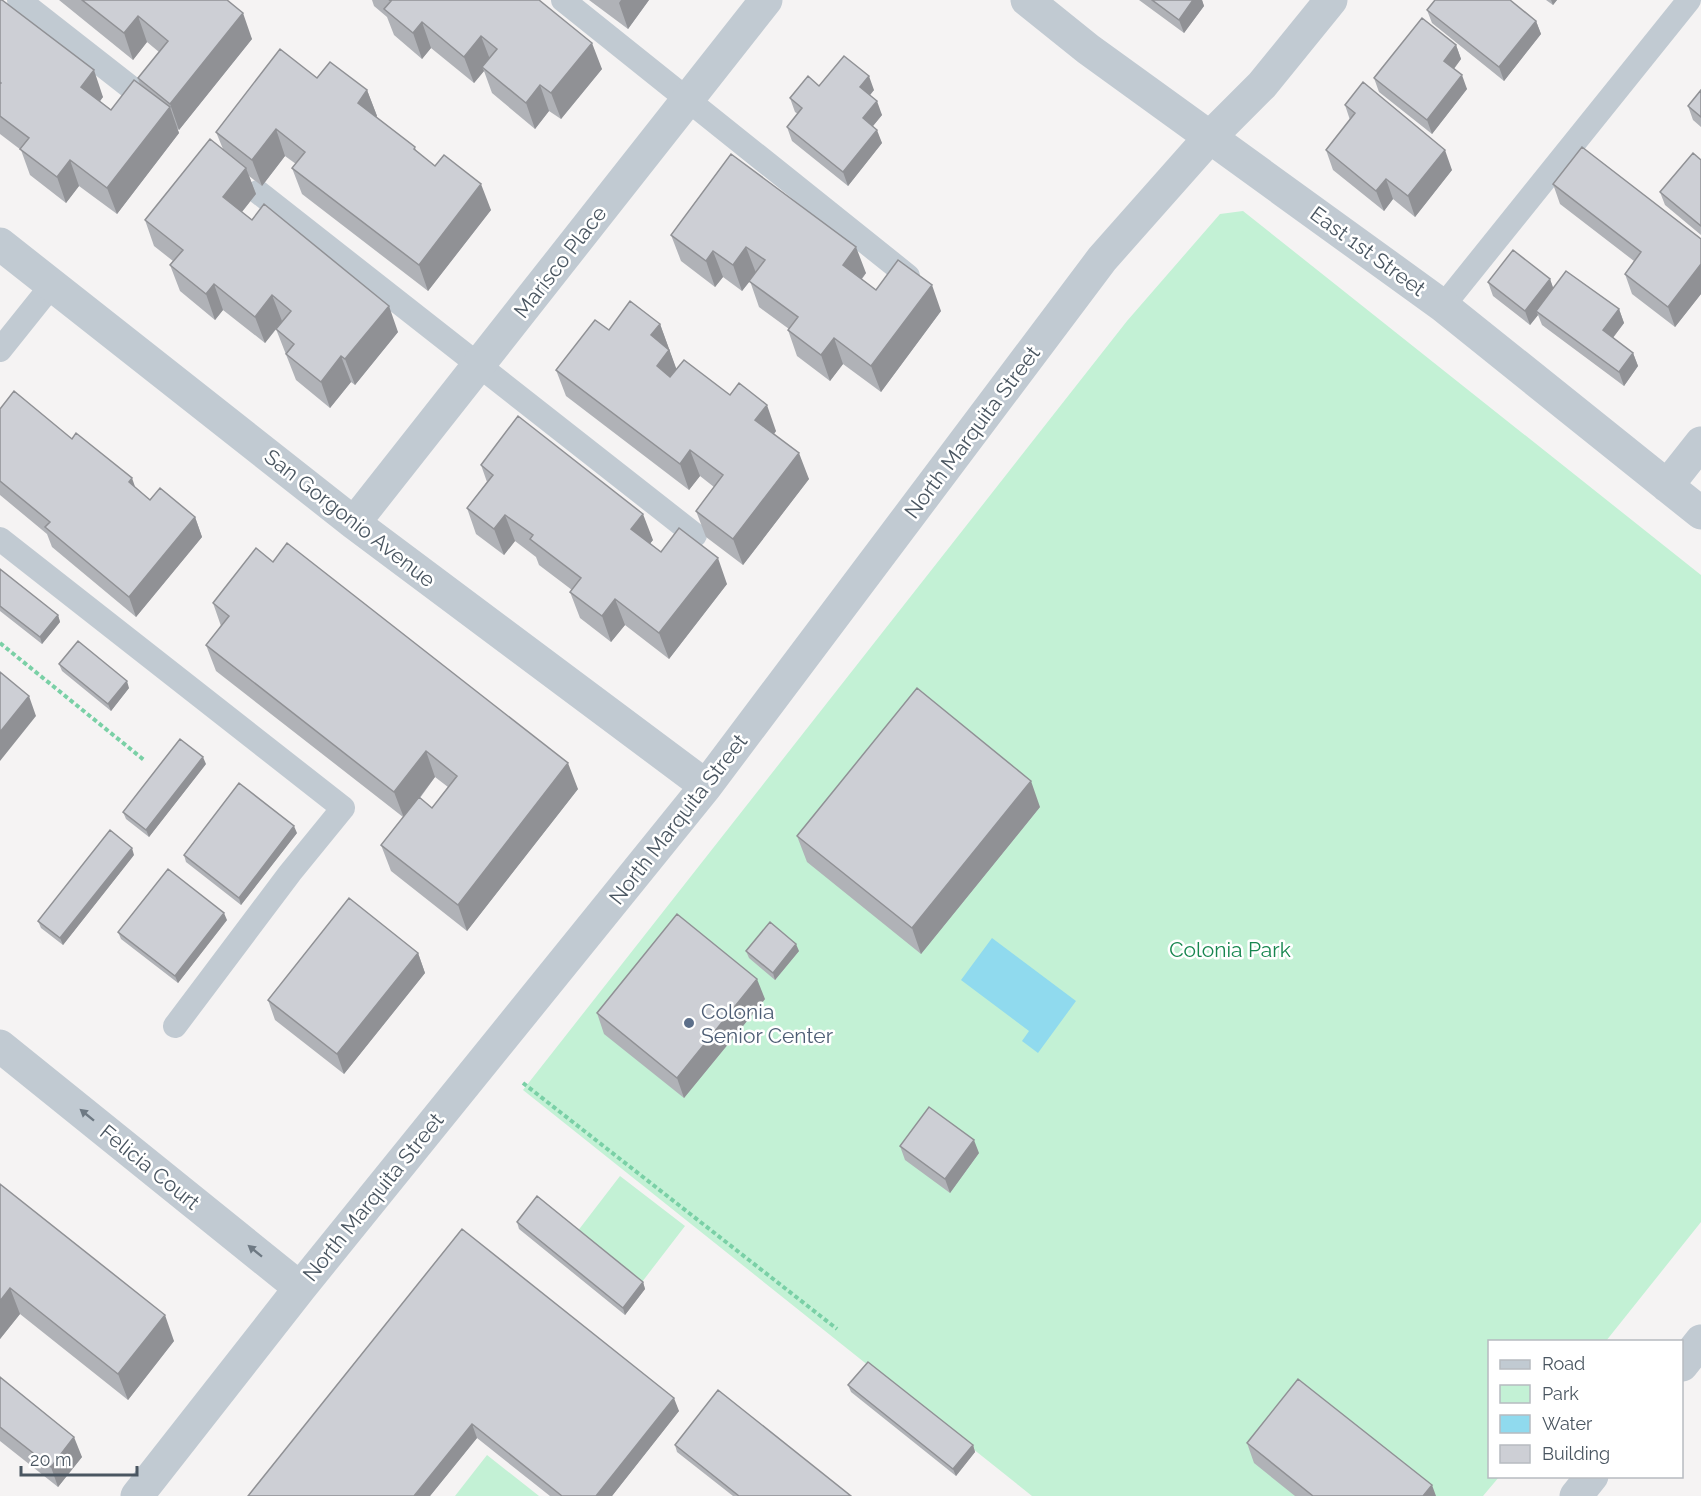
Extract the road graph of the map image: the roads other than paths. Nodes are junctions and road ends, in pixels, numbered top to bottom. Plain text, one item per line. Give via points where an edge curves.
1 (19, 0) edge
2 (563, 0) edge
3 (766, 0) edge
4 (1027, 0) edge
5 (1331, 0) edge
6 (1689, 0) edge
7 (134, 90) edge
8 (688, 100) junction
9 (1211, 136) junction
10 (258, 192) dead end
11 (0, 244) edge
12 (908, 276) edge
13 (52, 285) junction
14 (1443, 306) junction
15 (0, 350) edge
16 (480, 364) junction
17 (1701, 442) edge
18 (1667, 486) junction
19 (1701, 513) edge
20 (354, 523) junction
21 (695, 535) dead end
22 (0, 539) edge
23 (706, 786) junction
24 (175, 1026) dead end
25 (0, 1046) edge
26 (300, 1288) junction
27 (1701, 1341) edge
28 (1683, 1364) edge
29 (1590, 1478) edge
30 (138, 1496) edge
31 (1576, 1496) edge

1 - 7 lane
2 - 8 lane
3 - 8 street, Marisco Place
4 - 9 street, East 1st Street via 1088,49
5 - 9 street, North Marquita Street via 1262,85
6 - 14 lane
8 - 12 lane
8 - 16 street, Marisco Place
9 - 14 street, East 1st Street
9 - 23 street, North Marquita Street via 1102,260
10 - 16 lane
11 - 13 street, San Gorgonio Avenue
13 - 15 lane
13 - 20 street, San Gorgonio Avenue
14 - 18 street, East 1st Street
16 - 20 street, Marisco Place
16 - 21 lane
17 - 18 street
18 - 19 street, East 1st Street
20 - 23 street, San Gorgonio Avenue
22 - 24 lane via 343,807
23 - 26 street, North Marquita Street
26 -> 25 street, Felicia Court
26 - 30 street, North Marquita Street
27 - 28 street
29 - 31 street

